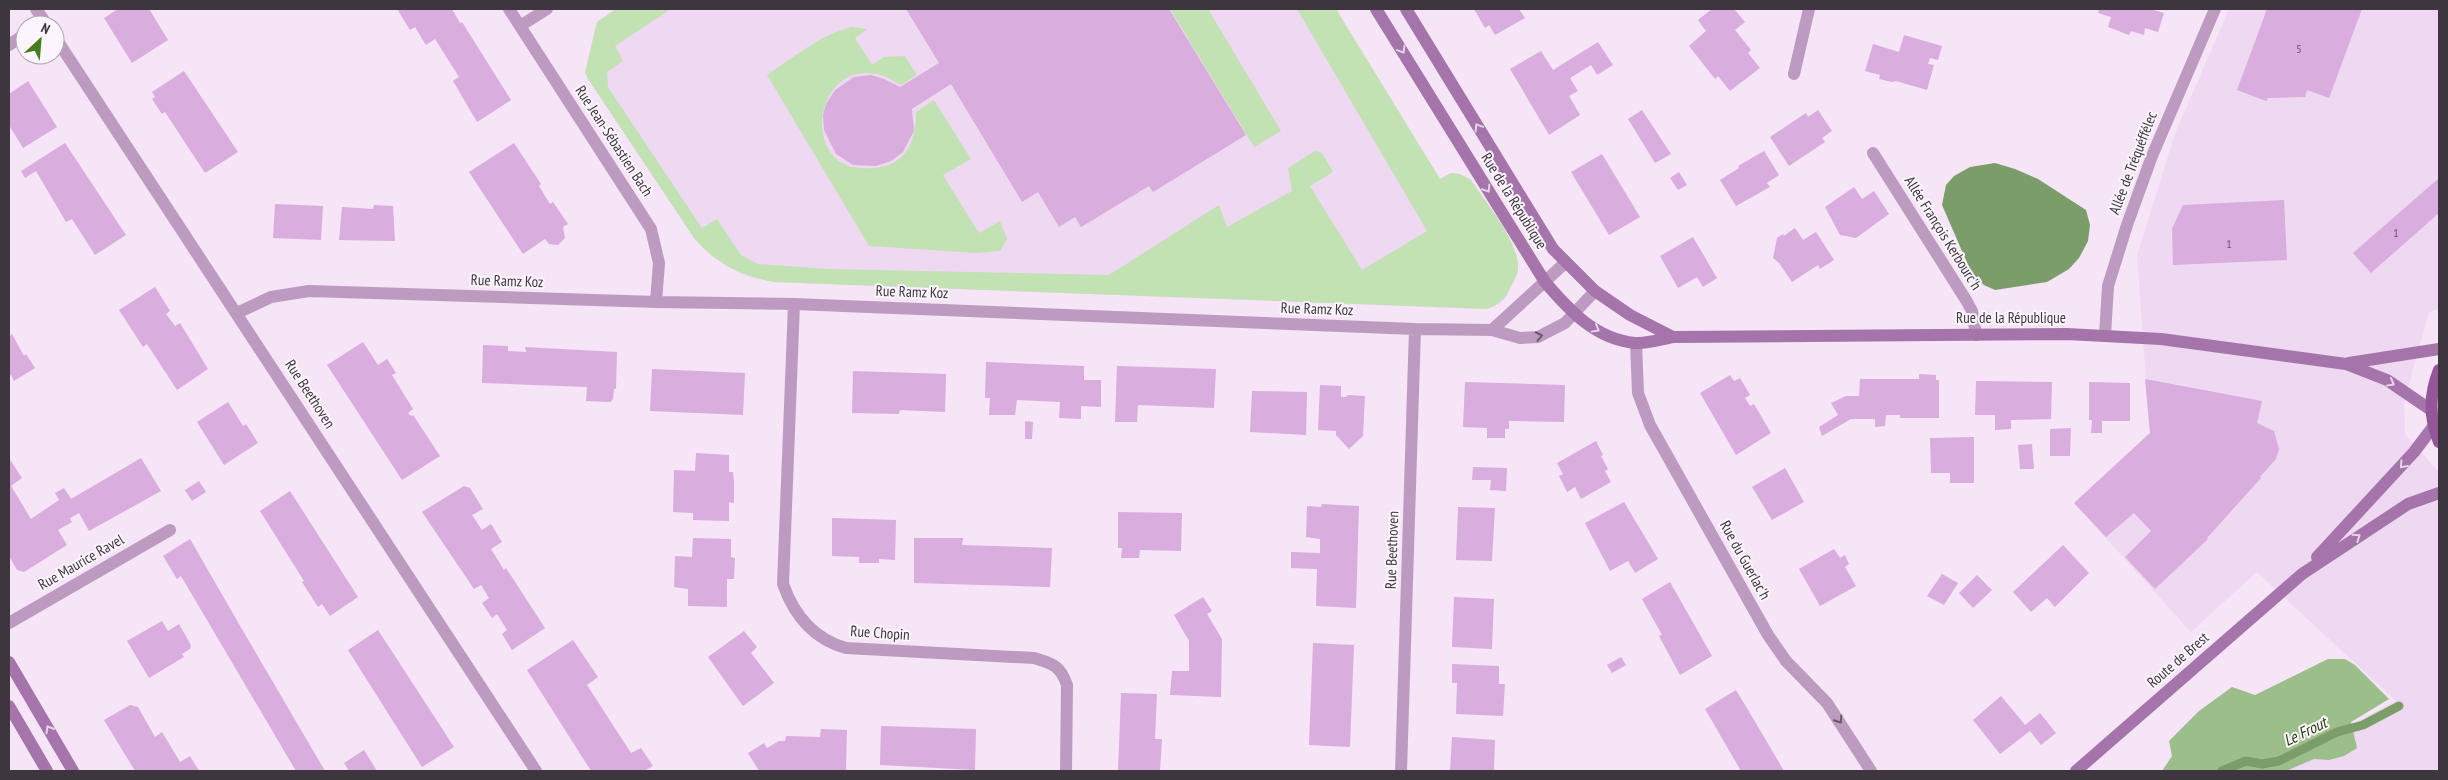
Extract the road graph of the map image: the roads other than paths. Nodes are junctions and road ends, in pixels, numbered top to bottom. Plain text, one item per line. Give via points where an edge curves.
1 (509, 9) edge
2 (546, 9) edge
3 (1376, 9) edge
4 (1406, 9) edge
5 (1809, 9) edge
6 (2215, 9) edge
7 (520, 26) junction
8 (65, 52) edge
9 (1794, 74) dead end
10 (1872, 153) dead end
11 (1564, 264) junction
12 (1545, 282) junction
13 (1595, 292) junction
14 (656, 302) junction
15 (794, 304) junction
16 (238, 313) junction
17 (1574, 315) junction
18 (1415, 329) junction
19 (1492, 330) junction
20 (1976, 335) junction
21 (2105, 335) junction
22 (1673, 337) junction
23 (1636, 343) junction
24 (2439, 350) edge
25 (2346, 364) junction
26 (2439, 370) edge
27 (2431, 410) junction
28 (2433, 427) junction
29 (2439, 442) edge
30 (2439, 493) edge
31 (170, 530) dead end
32 (2302, 574) junction
33 (9, 623) edge
34 (9, 662) edge
35 (9, 706) edge
36 (47, 771) edge
37 (73, 771) edge
38 (536, 771) edge
39 (1066, 771) edge
40 (1400, 771) edge
41 (1871, 771) edge
42 (2076, 771) edge

1 - 7 street, Rue Jean-Sébastien Bach
2 - 7 street
3 -> 12 street, Rue de la République
11 -> 4 street, Rue de la République via 1542,234
5 - 9 street
6 - 21 street, Allée de Tréquéffélec via 2127,225 2108,286
7 - 14 street, Rue Jean-Sébastien Bach via 651,229 659,263
8 - 16 street, Rue Beethoven
10 - 20 street, Allée François Kerbourc'h via 1966,300 1972,311
11 - 12 street
11 - 13 street, Rue de la République
12 - 17 street, Rue de la République
12 - 19 street
13 - 17 street, Rue Ramz Koz
13 - 22 street, Rue de la République
14 - 15 street, Rue Ramz Koz
14 - 16 street, Rue Ramz Koz via 309,291 271,297
15 - 18 street, Rue Ramz Koz
15 - 39 street, Rue Chopin via 782,584 790,605 819,636 846,648 1034,658 1051,663 1062,671 1067,684
16 - 38 street, Rue Beethoven
19 -> 17 street, Rue Ramz Koz via 1520,338 1538,337 1558,328
17 -> 23 street, Rue de la République via 1595,330
18 - 19 street, Rue Ramz Koz
18 - 40 street, Rue Beethoven
20 - 21 street, Rue de la République
20 - 22 street, Rue de la République
21 - 25 street, Rue de la République via 2161,339
22 - 23 street, Rue de la République
23 -> 41 street, Rue du Guerlac'h via 1638,393 1650,425 1768,635 1832,710
24 - 25 street, Rue de la République
25 -> 27 street, Rue de la République via 2387,380
26 - 27 main road via 2433,385
27 - 28 main road
28 - 29 main road
28 -> 32 street, Route de Brest
32 -> 30 street, Route de Brest via 2408,504
31 - 33 street, Rue Maurice Ravel
32 - 42 street, Route de Brest
37 -> 34 street
35 - 36 street

